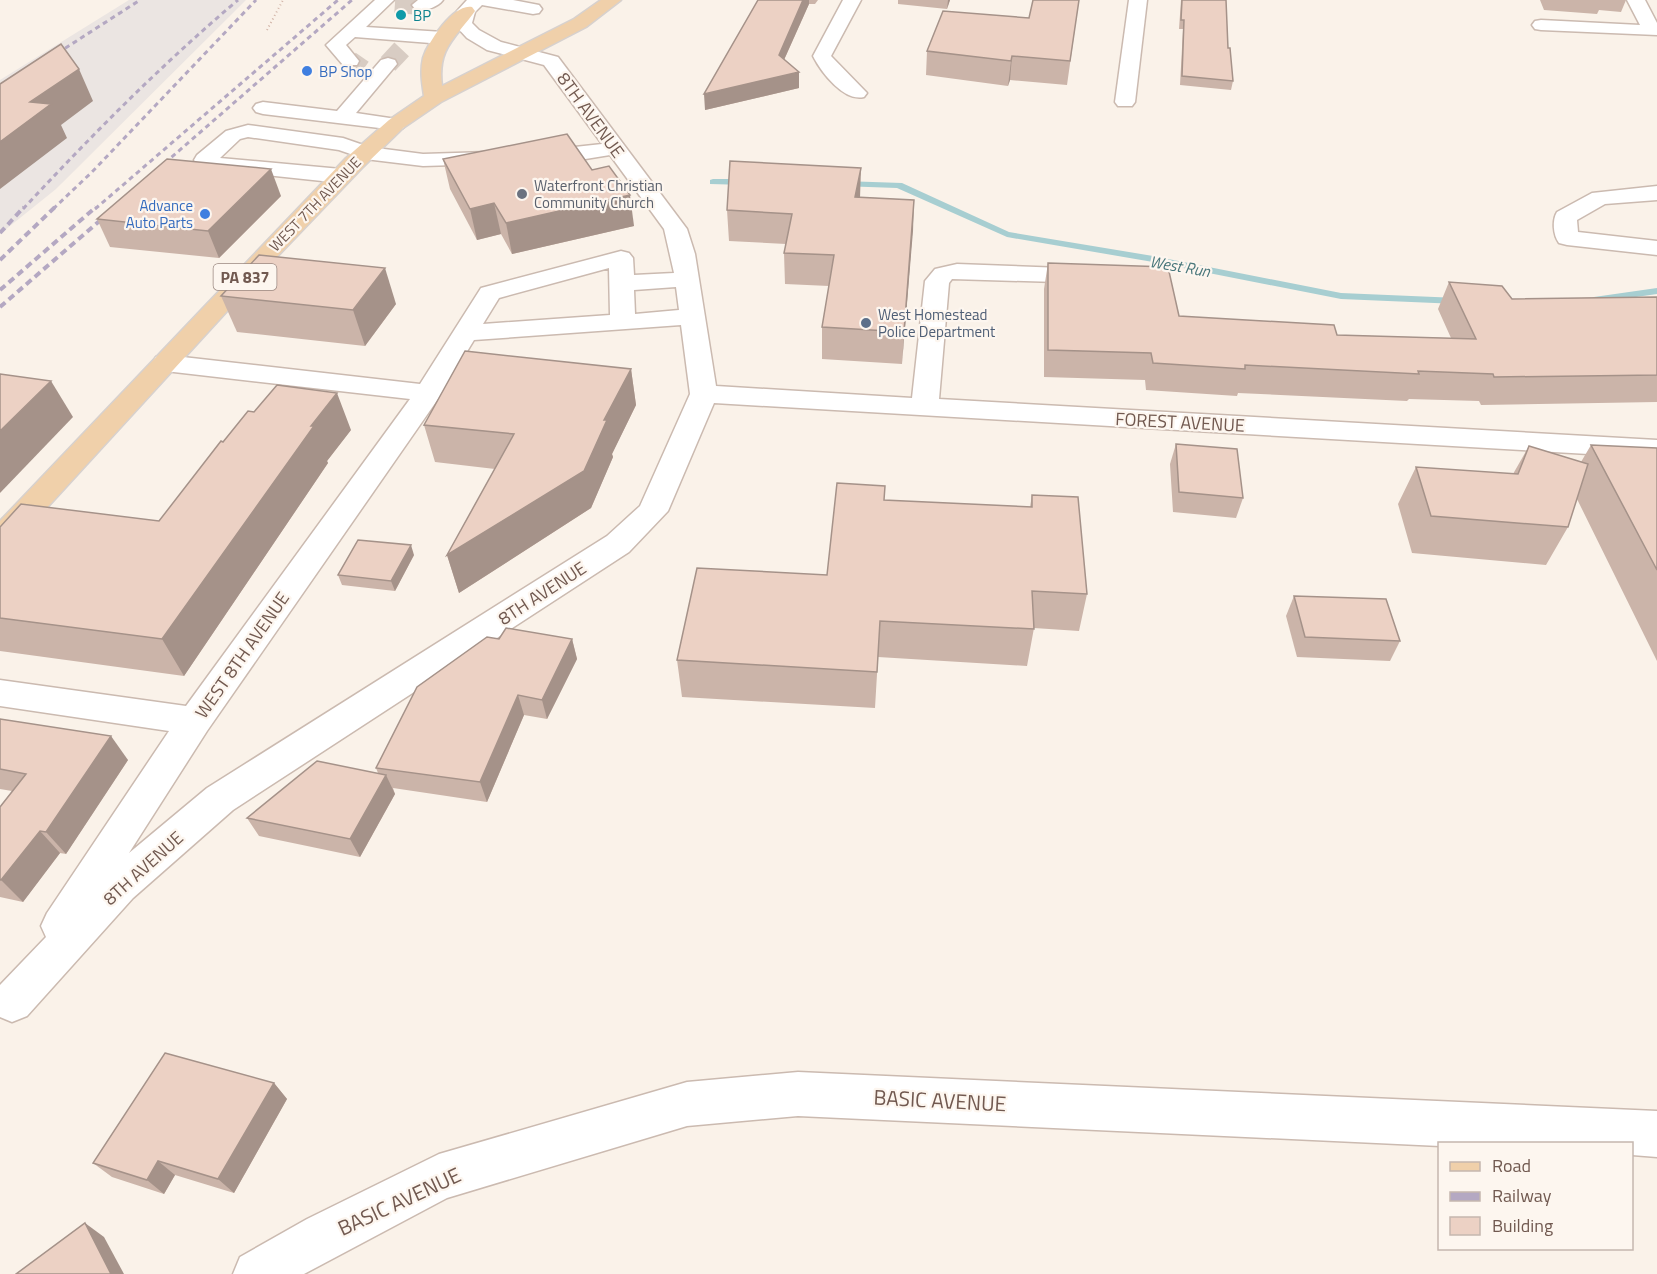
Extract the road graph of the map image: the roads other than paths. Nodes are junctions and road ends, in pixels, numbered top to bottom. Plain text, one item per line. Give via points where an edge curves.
1 (485, 0) edge
2 (612, 0) edge
3 (852, 0) edge
4 (1138, 0) edge
5 (1636, 0) edge
6 (388, 2) edge
7 (472, 6) edge
8 (533, 9) dead end
9 (1541, 25) dead end
10 (352, 31) junction
11 (443, 38) junction
12 (521, 53) junction
13 (857, 93) dead end
14 (434, 98) junction
15 (1125, 102) dead end
16 (263, 108) dead end
17 (342, 117) junction
18 (396, 124) junction
19 (615, 148) junction
20 (365, 153) junction
21 (341, 176) junction
22 (1657, 193) edge
23 (1657, 248) edge
24 (1118, 278) edge
25 (687, 279) junction
26 (623, 283) junction
27 (693, 317) junction
28 (623, 322) junction
29 (465, 333) junction
30 (165, 363) junction
31 (428, 393) junction
32 (704, 394) junction
33 (925, 407) junction
34 (1657, 449) edge
35 (0, 540) edge
36 (0, 693) edge
37 (195, 721) junction
38 (6, 1011) edge
39 (1657, 1134) edge
40 (316, 1255) edge
41 (257, 1274) edge

1 - 8 street
2 - 12 main road, PA 837 via 580,23
3 - 13 street via 822,56
4 - 15 street
5 - 9 street via 1652,31
6 - 10 street
7 - 11 main road
7 - 12 street via 464,24 473,34 494,46
10 - 11 street via 409,42
10 - 17 street via 335,45 370,67
11 - 14 main road via 432,55 429,75
12 - 14 main road, WEST 7TH AVENUE / PA 837
12 - 19 street, 8TH AVENUE via 551,61
14 - 18 main road, WEST 7TH AVENUE / PA 837
16 - 17 street
17 - 18 street
18 - 20 main road, WEST 7TH AVENUE / PA 837
19 - 20 street via 567,156 423,160
19 - 25 street, 8TH AVENUE via 675,229
20 - 21 main road, WEST 7TH AVENUE / PA 837
20 - 21 street via 343,144 248,131 233,135 206,160
21 - 30 main road, WEST 7TH AVENUE / PA 837
22 - 23 street via 1600,198 1565,218 1567,238
24 - 33 street via 957,271 944,274 937,281
25 - 26 street
25 - 27 street, 8TH AVENUE
26 - 28 street
26 - 29 street, WEST 8TH AVENUE via 621,258 490,293
27 - 28 street
27 - 32 street, 8TH AVENUE
28 - 29 street
29 - 31 street, WEST 8TH AVENUE
30 - 31 street
30 - 35 main road, WEST 7TH AVENUE / PA 837
31 - 37 street, WEST 8TH AVENUE
32 - 33 street, FOREST AVENUE
32 - 38 street, 8TH AVENUE via 653,511 618,544 220,799 119,886
33 - 34 street, FOREST AVENUE
36 - 37 street
37 - 38 street, WEST 8TH AVENUE
39 - 40 street, BASIC AVENUE via 798,1094 687,1104 439,1177
40 - 41 street, BASIC AVENUE

